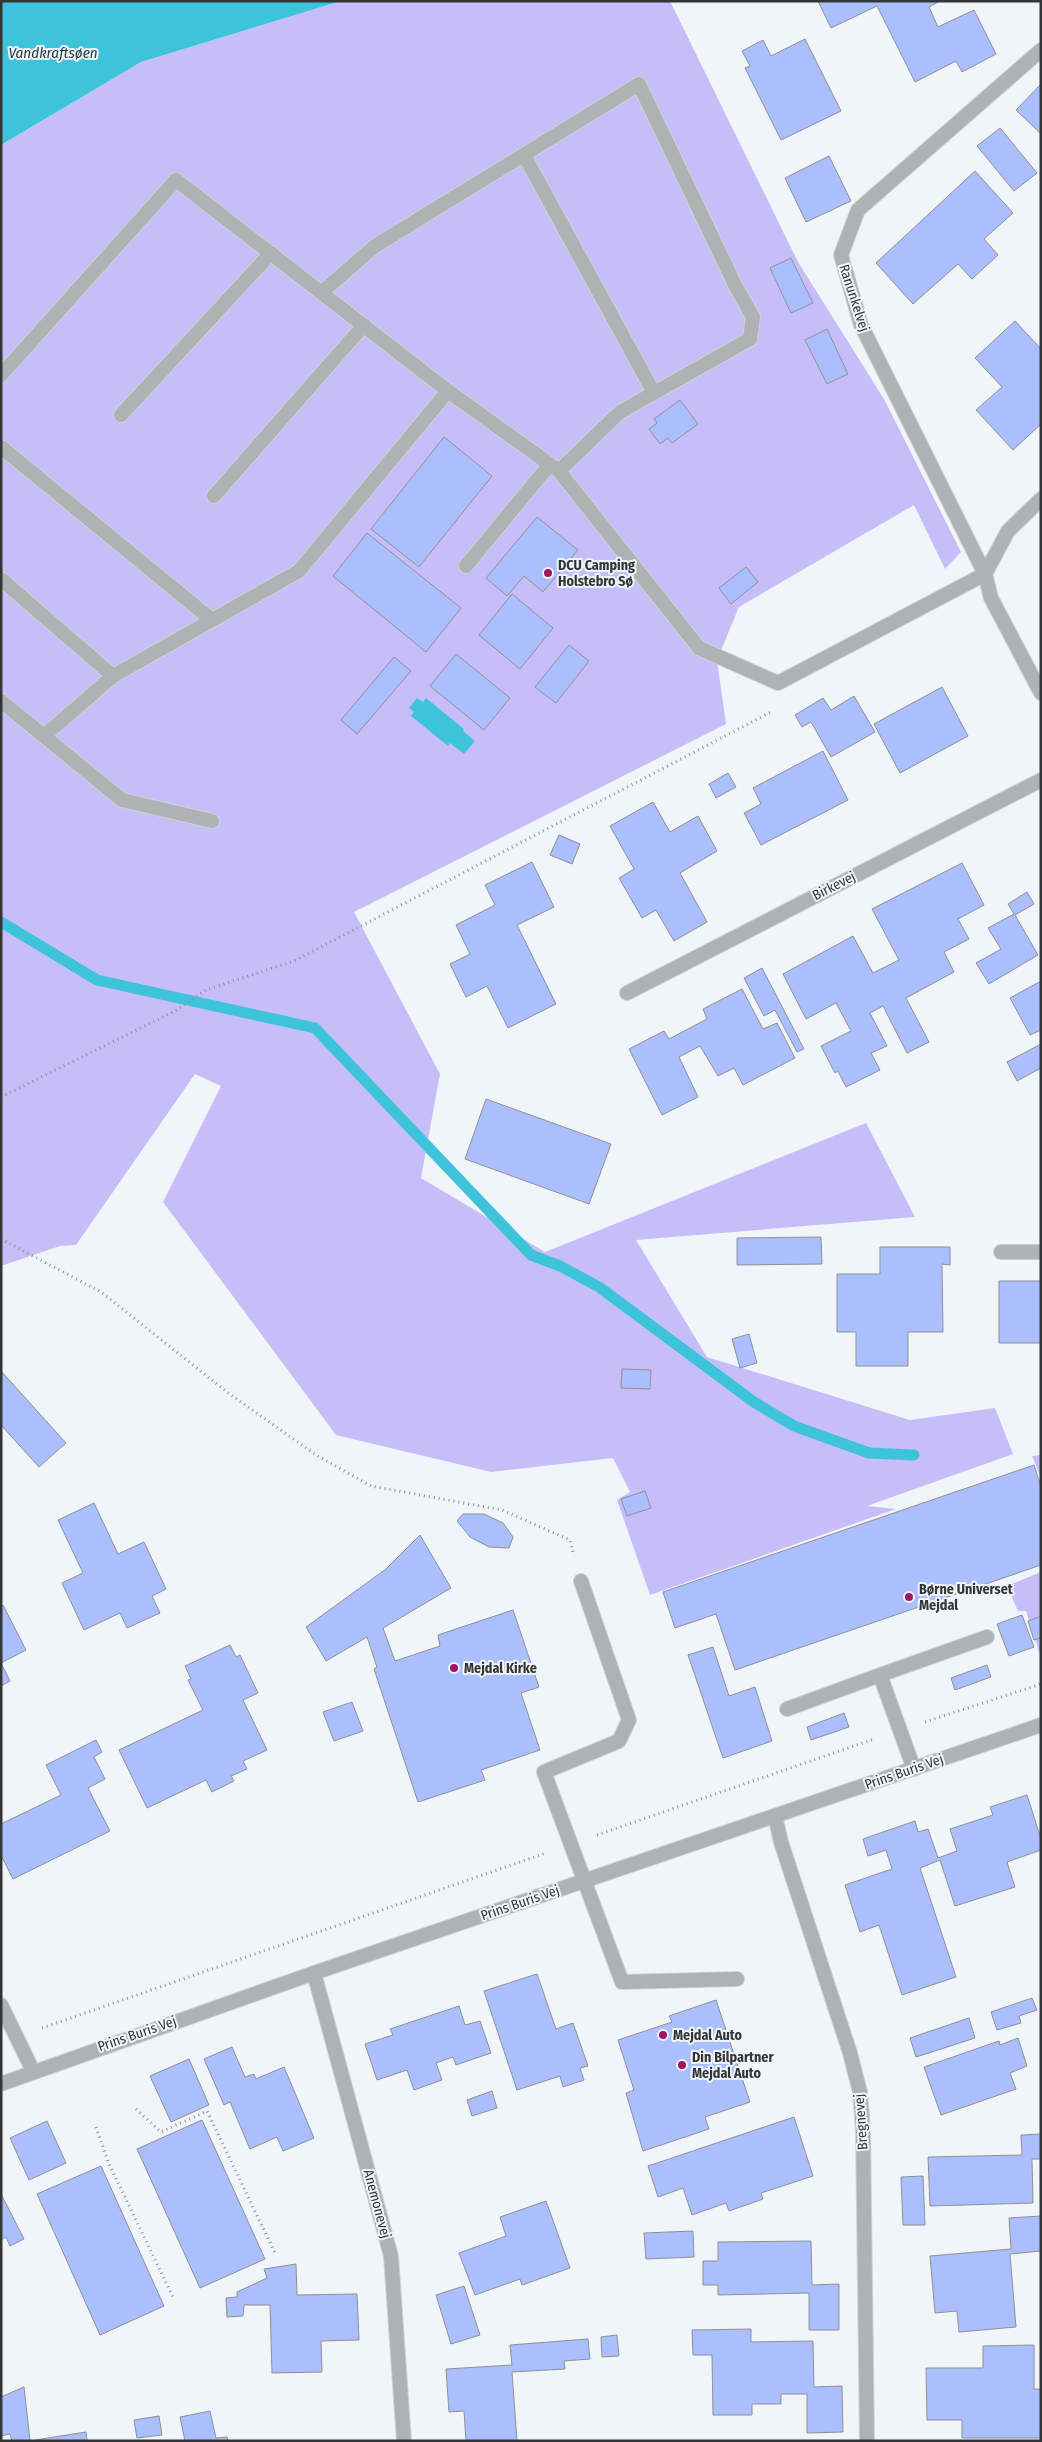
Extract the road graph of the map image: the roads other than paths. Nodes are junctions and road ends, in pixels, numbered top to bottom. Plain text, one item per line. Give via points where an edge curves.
1 (1041, 50) edge
2 (524, 155) junction
3 (271, 252) junction
4 (322, 292) junction
5 (364, 324) junction
6 (1, 375) edge
7 (448, 391) junction
8 (654, 392) junction
9 (121, 415) dead end
10 (1, 446) edge
11 (554, 467) junction
12 (214, 496) dead end
13 (1041, 499) edge
14 (466, 566) dead end
15 (985, 574) junction
16 (1, 579) edge
17 (212, 620) junction
18 (113, 676) junction
19 (1041, 693) edge
20 (1, 701) edge
21 (45, 735) junction
22 (1041, 780) edge
23 (212, 821) dead end
24 (627, 993) dead end
25 (1002, 1252) dead end
26 (1041, 1252) edge
27 (581, 1581) road end
28 (987, 1637) dead end
29 (880, 1675) junction
30 (787, 1709) dead end
31 (1041, 1725) edge
32 (914, 1769) junction
33 (775, 1816) junction
34 (584, 1881) junction
35 (314, 1973) junction
36 (737, 1979) dead end
37 (1, 2005) edge
38 (34, 2071) junction
39 (1, 2084) edge
40 (404, 2441) edge
41 (867, 2441) edge

1 - 15 street, Ranunkelvej via 858,210 841,255 861,325
2 - 4 street via 375,246
2 - 8 street
2 - 8 street via 639,84 736,288 753,317 750,339
3 - 4 street
3 - 6 street via 176,180
3 - 9 street
4 - 5 street
5 - 7 street
5 - 12 street
7 - 11 street
7 - 17 street via 299,571
8 - 11 street via 620,412
10 - 17 street
11 - 14 street
11 - 15 street via 699,648 778,683
13 - 15 street via 1008,531
15 - 19 street via 991,598
16 - 18 street
17 - 18 street
18 - 21 street
20 - 21 street
21 - 23 street via 122,800
22 - 24 street, Birkevej
25 - 26 street
27 - 34 street via 629,1720 619,1741 544,1772
28 - 29 street
29 - 30 street
29 - 32 street
31 - 32 street, Prins Buris Vej
32 - 33 street, Prins Buris Vej
33 - 34 street, Prins Buris Vej
33 - 41 street, Bregnevej via 860,2092
34 - 35 street, Prins Buris Vej
34 - 36 street via 622,1982
35 - 38 street, Prins Buris Vej
35 - 40 street, Anemonevej via 391,2256
37 - 38 street
38 - 39 street, Prins Buris Vej

